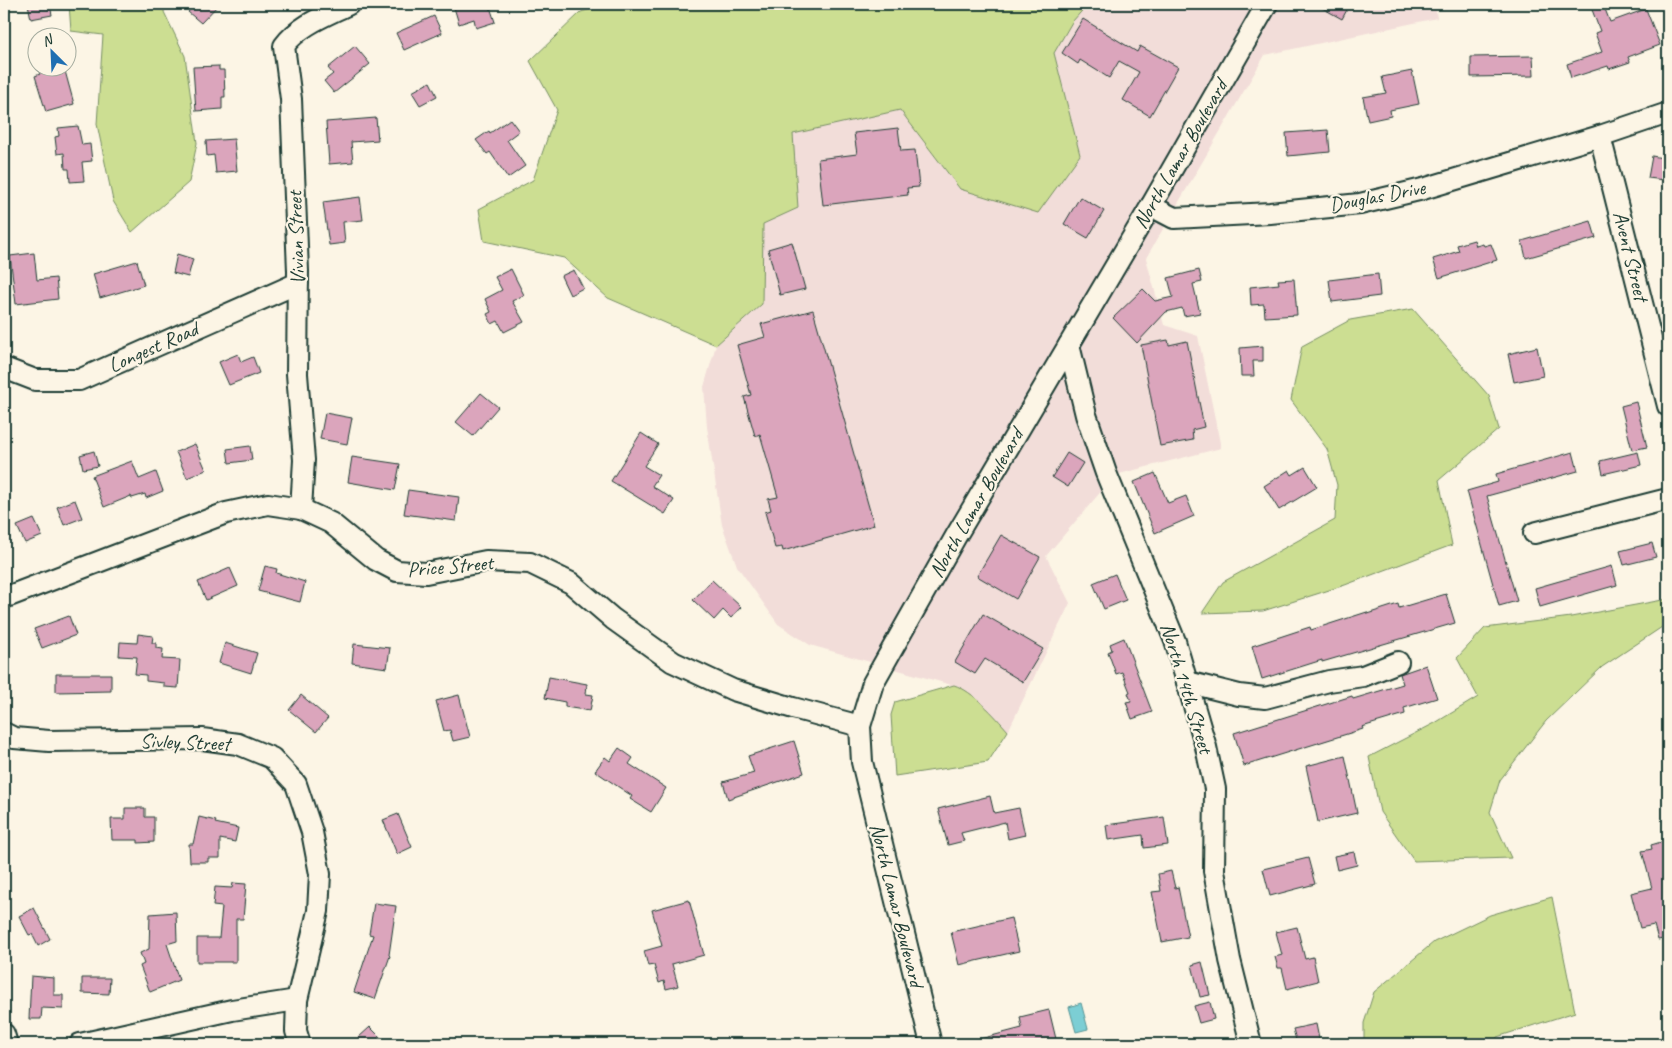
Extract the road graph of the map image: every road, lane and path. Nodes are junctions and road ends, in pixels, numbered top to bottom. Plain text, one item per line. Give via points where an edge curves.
1 (349, 4) edge
2 (1267, 4) edge
3 (1668, 113) edge
4 (1600, 136) junction
5 (1151, 206) junction
6 (298, 283) junction
7 (1069, 345) junction
8 (4, 368) edge
9 (1664, 373) edge
10 (1668, 406) edge
11 (1668, 499) edge
12 (301, 509) junction
13 (1534, 533) dead end
14 (4, 598) edge
15 (1398, 662) dead end
16 (1187, 682) junction
17 (860, 726) junction
18 (4, 733) edge
19 (297, 1000) junction
20 (4, 1034) edge
21 (7, 1044) edge
22 (80, 1044) edge
23 (300, 1044) edge
24 (931, 1044) edge
25 (1251, 1044) edge

1 - 6 street, Vivian Street via 306,26 284,46 291,99
2 - 5 street, North Lamar Boulevard
3 - 4 street, Douglas Drive
4 - 5 street, Douglas Drive via 1360,204 1174,218
4 - 9 street, Avent Street
5 - 7 street, North Lamar Boulevard
6 - 8 street, Longest Road via 79,380 35,380
6 - 12 street, Vivian Street via 297,374 304,460
7 - 16 street, North 14th Street via 1086,415 1106,473 1173,634
7 - 17 street, North Lamar Boulevard via 873,683
9 - 10 street, Avent Street
11 - 13 street
12 - 14 street, Price Street via 268,504 226,513
12 - 17 street, Price Street via 331,523 376,560 397,571 426,572 486,561 530,563 571,583 613,619 673,662 733,690
15 - 16 street via 1363,676 1329,681 1265,698
16 - 25 street, North 14th Street via 1214,788 1214,871 1230,960
17 - 24 street, North Lamar Boulevard via 862,762
18 - 19 street, Sivley Street via 14,738 49,741 202,739 238,744 272,758 296,784 312,832 320,874 318,911
19 - 22 street via 232,1010
19 - 23 street, Sivley Street via 296,1031
20 - 21 street

